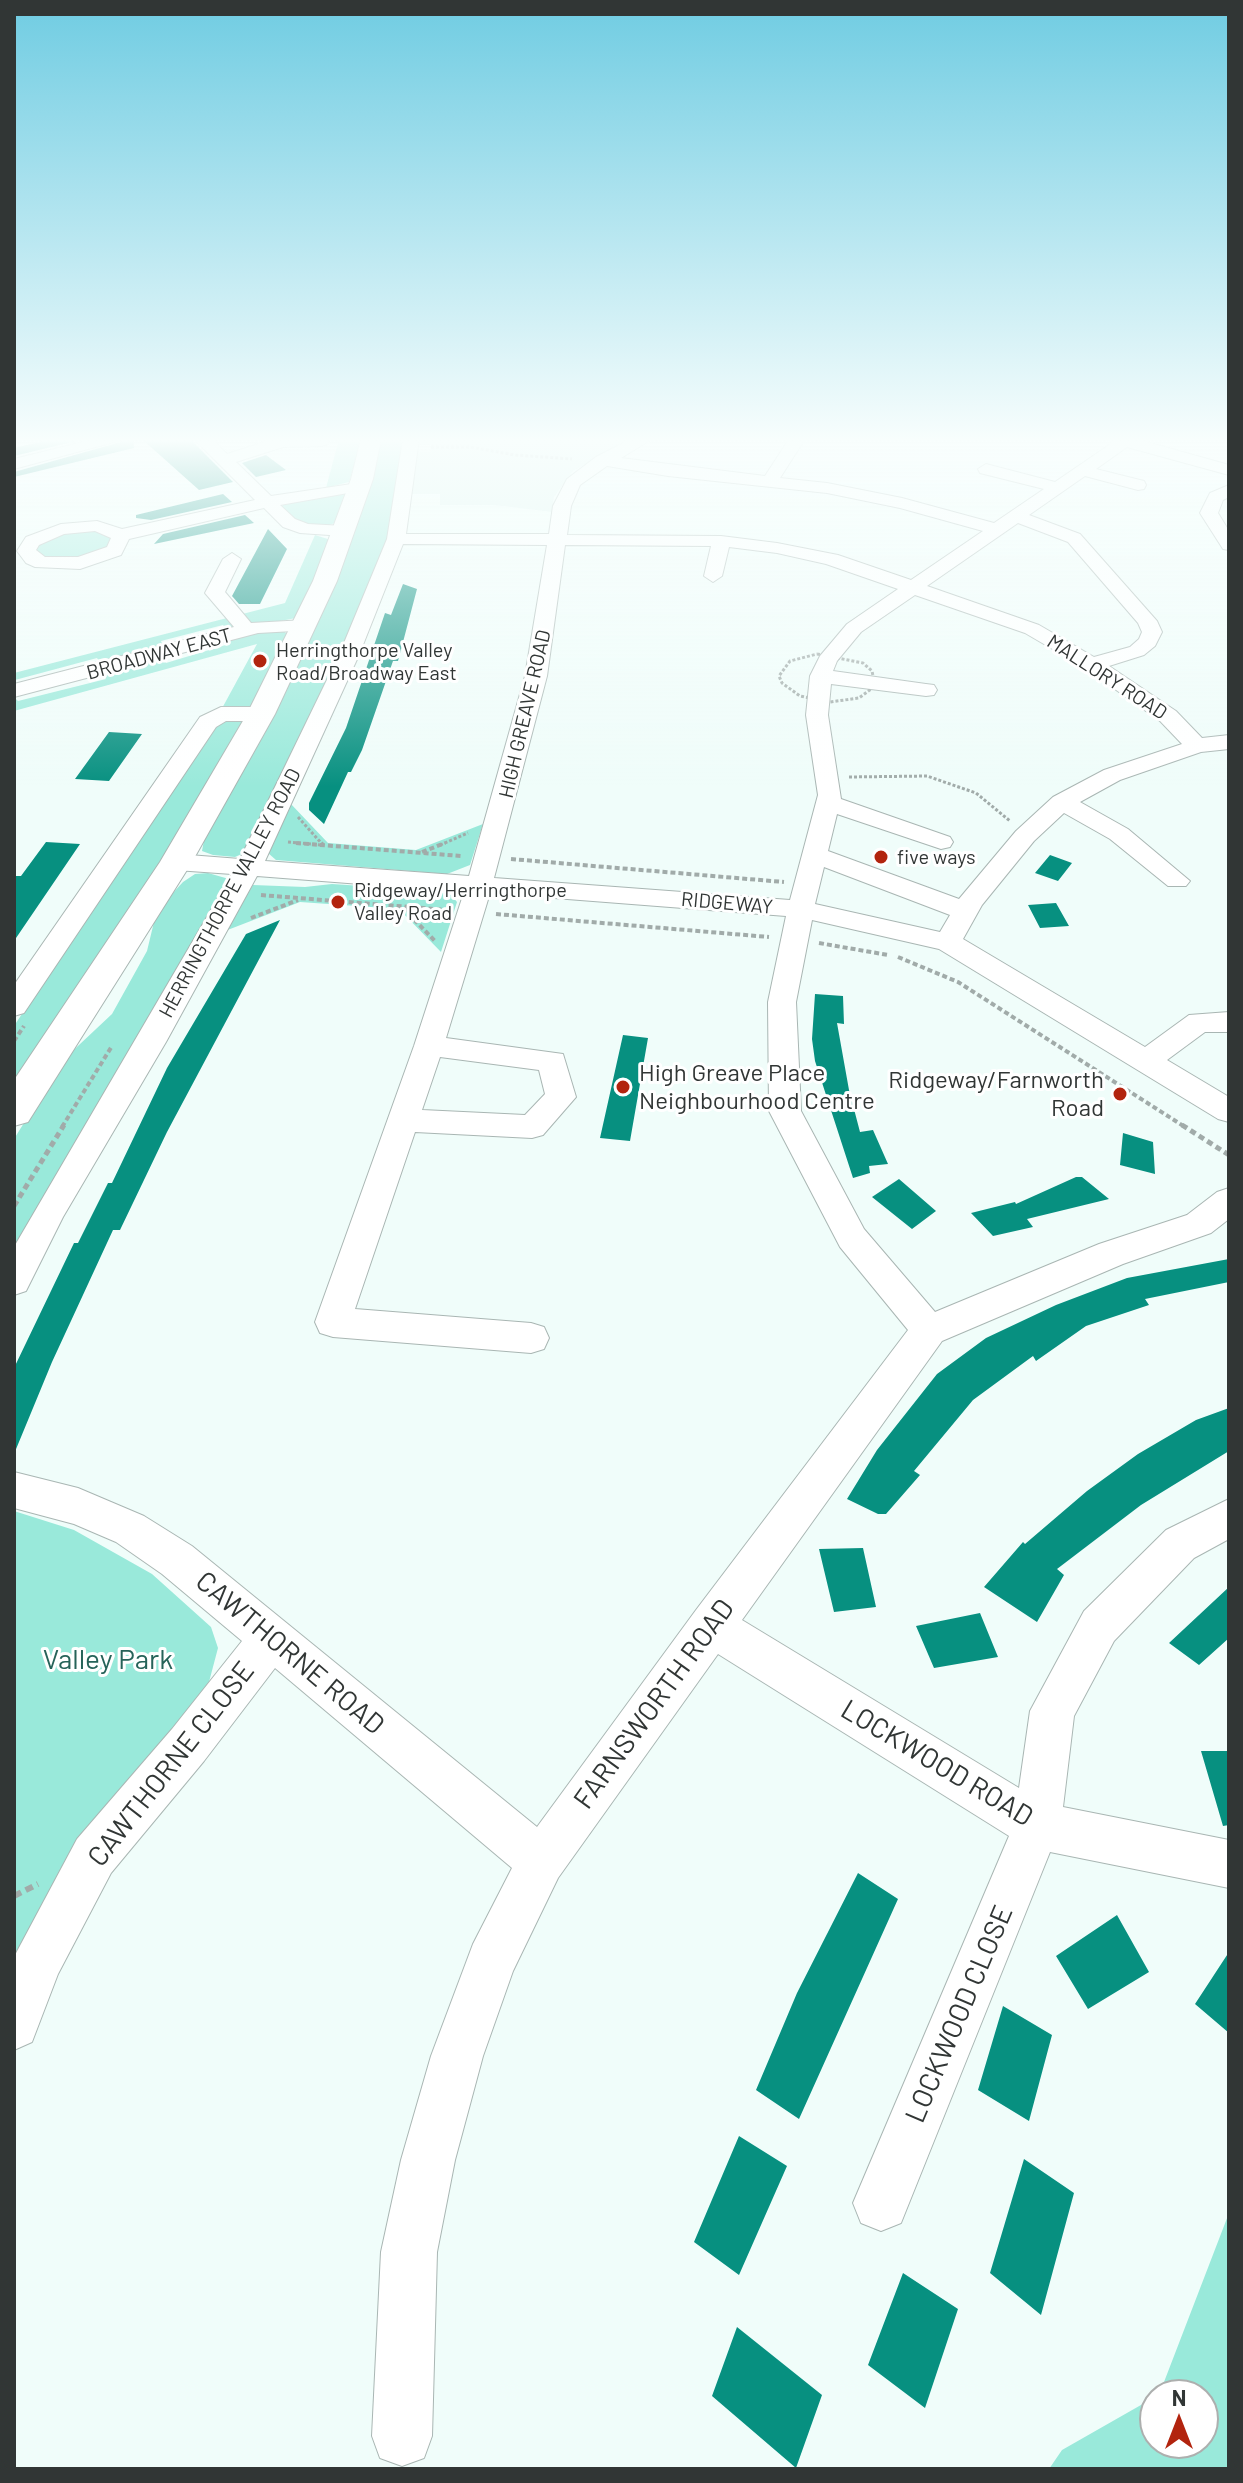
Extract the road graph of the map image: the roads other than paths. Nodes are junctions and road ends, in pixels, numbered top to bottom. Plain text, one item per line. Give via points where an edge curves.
1 (334, 555) edge
2 (390, 555) edge
3 (555, 555) edge
4 (718, 555) edge
5 (812, 555) edge
6 (958, 555) edge
7 (1089, 555) edge
8 (232, 559) dead end
9 (713, 576) dead end
10 (913, 586) junction
11 (305, 626) junction
12 (247, 630) junction
13 (1092, 664) junction
14 (821, 676) junction
15 (926, 690) dead end
16 (14, 691) edge
17 (261, 714) junction
18 (1229, 742) edge
19 (1197, 746) junction
20 (828, 791) junction
21 (1062, 802) junction
22 (941, 842) dead end
23 (815, 855) junction
24 (176, 862) junction
25 (241, 880) junction
26 (1177, 881) dead end
27 (478, 884) junction
28 (801, 911) junction
29 (965, 911) junction
30 (948, 942) junction
31 (14, 1006) edge
32 (1229, 1022) edge
33 (429, 1046) junction
34 (1146, 1061) junction
35 (1229, 1111) edge
36 (14, 1112) edge
37 (404, 1120) junction
38 (1229, 1201) edge
39 (14, 1281) edge
40 (929, 1330) junction
41 (531, 1338) dead end
42 (14, 1490) edge
43 (1229, 1518) edge
44 (711, 1625) junction
45 (272, 1637) junction
46 (1037, 1826) junction
47 (541, 1861) junction
48 (1229, 1864) edge
49 (14, 2024) edge
50 (881, 2203) dead end
51 (402, 2436) dead end

1 - 11 main road
2 - 25 street, HERRINGTHORPE VALLEY ROAD via 349,655
3 - 27 street, HIGH GREAVE ROAD via 536,676
4 - 9 street
5 - 10 street, MALLORY ROAD
6 - 10 street
7 - 13 street via 1152,632 1137,651
8 - 12 street via 215,593
10 - 13 street, MALLORY ROAD via 1004,617
10 - 14 street via 840,641
11 - 12 street, BROADWAY EAST
11 - 17 main road
12 - 16 street, BROADWAY EAST
13 - 19 street, MALLORY ROAD via 1168,716
14 - 15 street
14 - 20 street via 817,715
17 - 24 main road
17 - 31 street via 221,714 208,722
18 - 19 street
19 - 21 street via 1112,775
20 - 22 street
20 - 23 street
21 - 26 street via 1119,834
21 - 29 street via 1025,836
23 - 28 street
23 - 29 street
24 - 25 street, RIDGEWAY
24 - 36 main road
25 - 27 street, RIDGEWAY via 415,866
25 - 39 street, HERRINGTHORPE VALLEY ROAD
27 - 28 street, RIDGEWAY
27 - 33 street, HIGH GREAVE ROAD
28 - 30 street, RIDGEWAY
28 - 40 street via 782,1002 785,1111 852,1238
29 - 30 street
30 - 34 street, RIDGEWAY
32 - 34 street via 1199,1022
33 - 37 street, HIGH GREAVE ROAD
33 - 37 street via 552,1061 561,1097 532,1127
34 - 35 street, RIDGEWAY
37 - 41 street, HIGH GREAVE ROAD via 333,1322
38 - 40 street via 1199,1224 1111,1254
40 - 44 street, FARNSWORTH ROAD
42 - 45 street, CAWTHORNE ROAD via 78,1507 130,1529
43 - 46 street, LOCKWOOD CLOSE via 1180,1544 1099,1626 1052,1711
44 - 46 street, LOCKWOOD ROAD
44 - 47 street, FARNSWORTH ROAD
45 - 47 street, CAWTHORNE ROAD
45 - 49 street, CAWTHORNE CLOSE via 94,1856 37,1962
46 - 48 street, LOCKWOOD ROAD
46 - 50 street, LOCKWOOD CLOSE
47 - 51 street, FARNSWORTH ROAD via 491,1962 428,2160 409,2252

